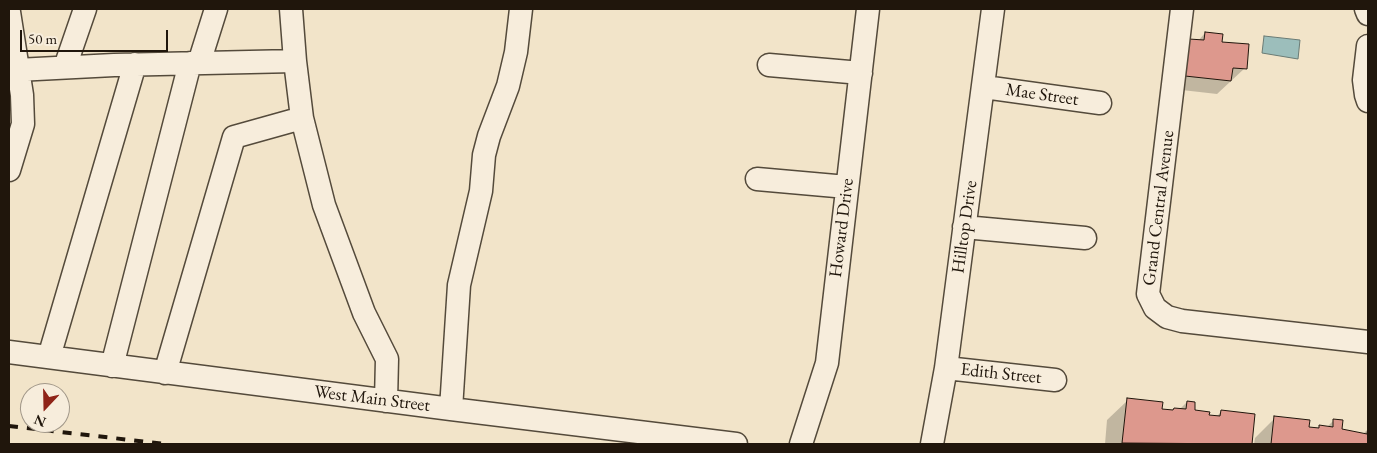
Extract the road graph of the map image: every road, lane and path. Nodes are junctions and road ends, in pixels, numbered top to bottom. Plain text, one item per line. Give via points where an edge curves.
1 (85, 9) edge
2 (216, 9) edge
3 (291, 9) edge
4 (521, 9) edge
5 (868, 9) edge
6 (993, 9) edge
7 (1182, 9) edge
8 (1366, 9) edge
9 (9, 12) edge
10 (1368, 14) edge
11 (1368, 46) edge
12 (295, 61) junction
13 (195, 63) junction
14 (135, 64) junction
15 (769, 65) dead end
16 (65, 67) junction
17 (17, 70) junction
18 (861, 73) junction
19 (984, 87) junction
20 (1368, 101) edge
21 (1100, 103) dead end
22 (302, 118) junction
23 (16, 121) edge
24 (9, 170) edge
25 (756, 179) dead end
26 (847, 186) junction
27 (964, 227) junction
28 (1085, 238) dead end
29 (1368, 342) edge
30 (9, 352) edge
31 (49, 357) junction
32 (112, 366) junction
33 (946, 368) junction
34 (165, 373) junction
35 (1055, 380) dead end
36 (386, 400) junction
37 (451, 409) junction
38 (736, 444) edge
39 (801, 444) edge
40 (932, 444) edge

1 - 16 street
2 - 13 street
3 - 12 street
4 - 37 street via 516,52 484,154 481,191 459,285
5 - 18 street, Howard Drive
6 - 19 street, Hilltop Drive
7 - 29 street, Grand Central Avenue via 1148,294 1155,308 1167,317 1182,321
8 - 10 street
9 - 17 street
11 - 20 street via 1364,80
12 - 13 street
12 - 22 street
13 - 14 street
13 - 32 street
14 - 16 street
14 - 31 street
15 - 18 street
16 - 17 street
17 - 23 street via 22,95
18 - 26 street, Howard Drive
19 - 21 street, Mae Street
19 - 27 street, Hilltop Drive
22 - 34 street via 234,137
22 - 36 street via 324,205 364,313 387,359
23 - 24 street
25 - 26 street
26 - 39 street, Howard Drive via 827,363
27 - 28 street
27 - 33 street, Hilltop Drive
30 - 31 street, West Main Street
31 - 32 street, West Main Street
32 - 34 street, West Main Street
33 - 35 street, Edith Street
33 - 40 street, Hilltop Drive
34 - 36 street, West Main Street
36 - 37 street, West Main Street
37 - 38 street, West Main Street

